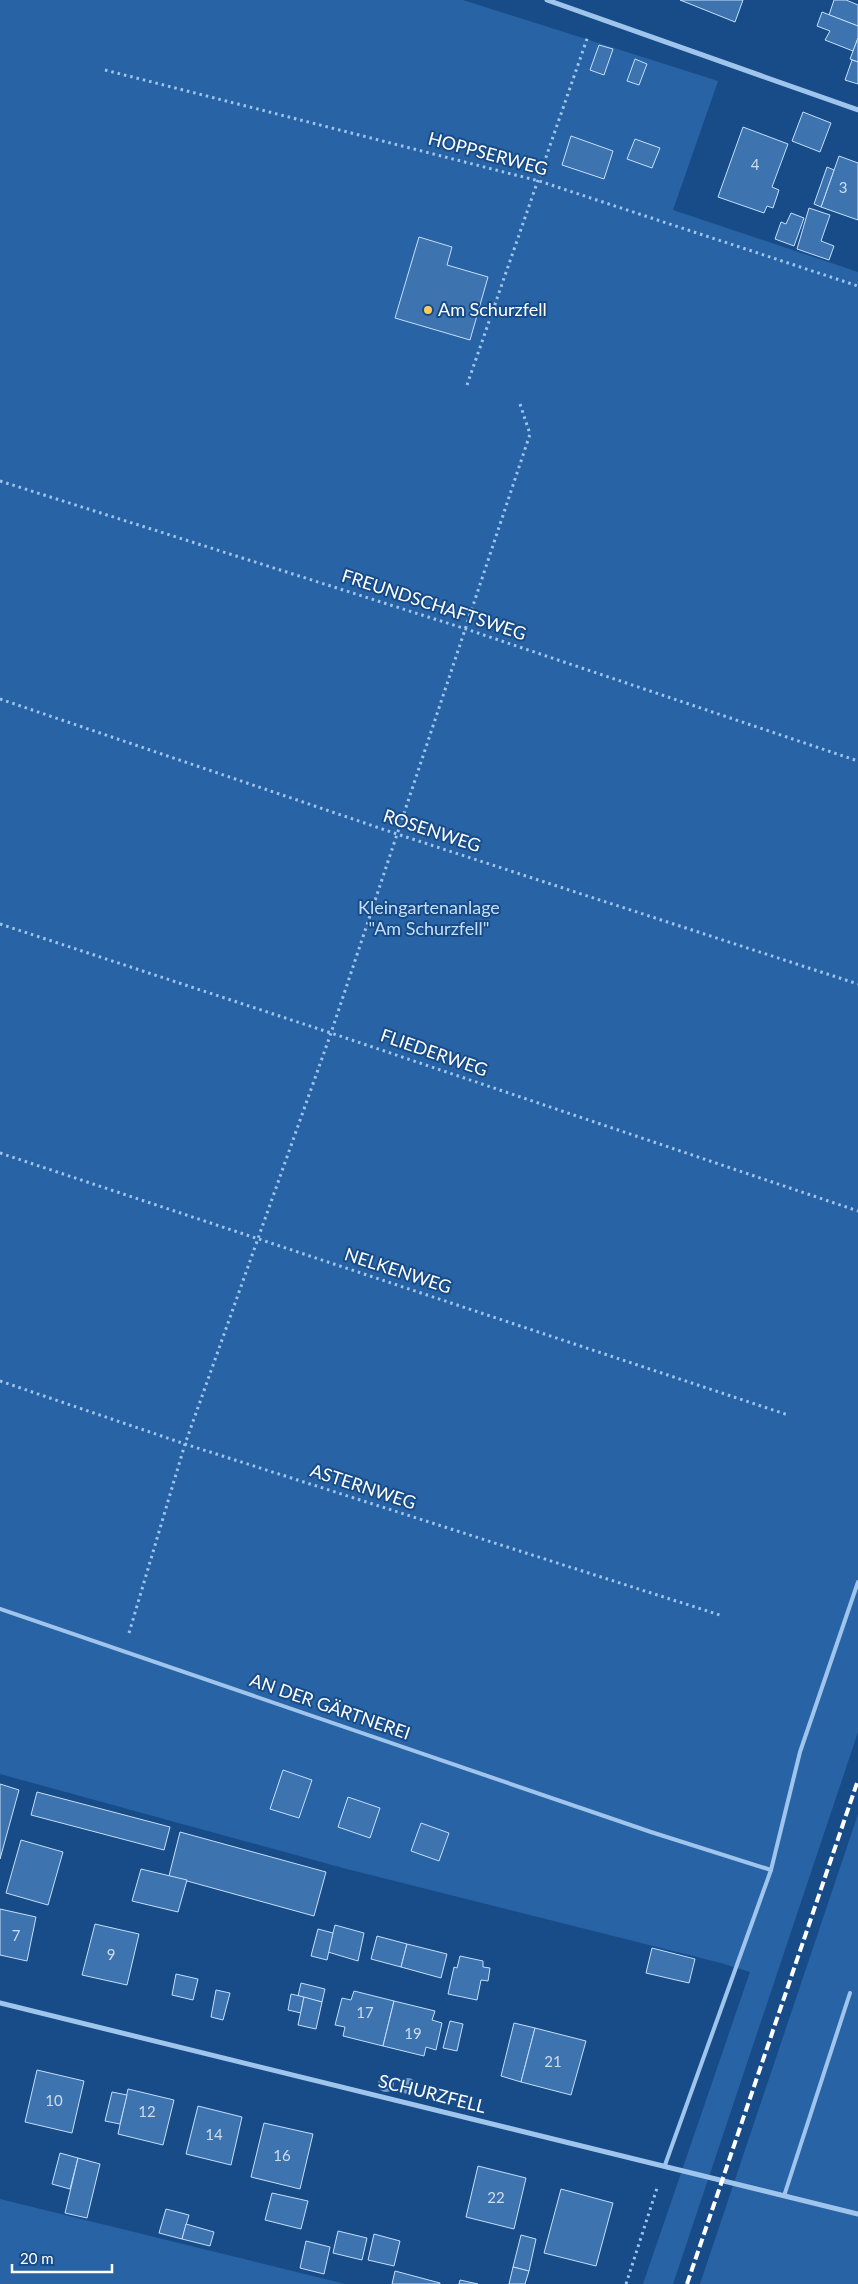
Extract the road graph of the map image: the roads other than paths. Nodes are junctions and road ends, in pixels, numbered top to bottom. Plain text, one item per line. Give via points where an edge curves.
1 (548, 0) edge
2 (563, 2) edge
3 (858, 110) edge
4 (858, 1582) edge
5 (0, 1609) edge
6 (771, 1870) junction
7 (850, 1993) dead end
8 (0, 2003) edge
9 (665, 2165) junction
10 (784, 2196) junction
11 (858, 2214) edge

1 - 2 street
2 - 3 street via 595,17
4 - 6 lane via 800,1752
5 - 6 lane, AN DER GÄRTNEREI
6 - 9 lane
7 - 10 lane
8 - 9 street, SCHURZFELL
9 - 10 street, SCHURZFELL
10 - 11 street, SCHURZFELL

